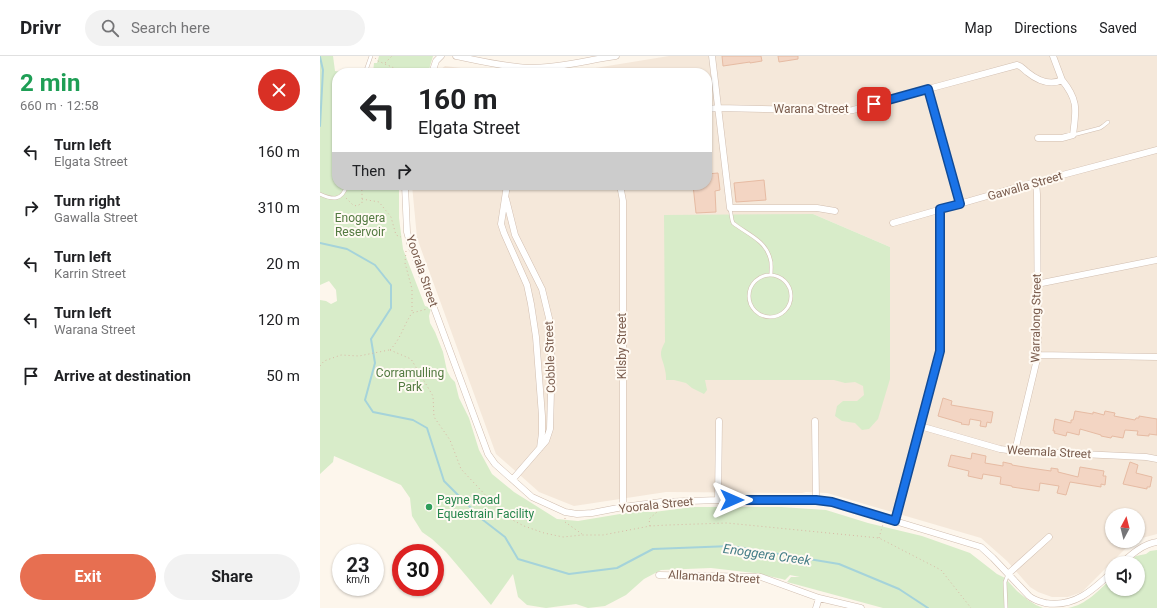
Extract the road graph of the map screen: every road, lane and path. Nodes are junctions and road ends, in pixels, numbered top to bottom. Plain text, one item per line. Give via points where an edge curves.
1 (371, 56) edge
2 (376, 56) edge
3 (392, 56) edge
4 (441, 56) edge
5 (456, 56) edge
6 (616, 56) edge
7 (712, 56) edge
8 (1053, 56) edge
9 (605, 57) edge
10 (384, 63) junction
11 (367, 68) edge
12 (393, 68) edge
13 (434, 68) edge
14 (1062, 80) junction
15 (928, 89) junction
16 (718, 108) junction
17 (712, 109) edge
18 (1108, 122) dead end
19 (1073, 135) junction
20 (1038, 138) dead end
21 (1157, 150) edge
22 (1036, 182) junction
23 (345, 190) edge
24 (361, 190) edge
25 (404, 190) edge
26 (507, 190) edge
27 (621, 190) edge
28 (320, 194) edge
29 (343, 195) junction
30 (362, 199) junction
31 (506, 199) junction
32 (960, 204) junction
33 (730, 208) junction
34 (940, 209) junction
35 (835, 211) dead end
36 (893, 223) dead end
37 (407, 232) junction
38 (406, 250) dead end
39 (1157, 260) edge
40 (771, 274) junction
41 (1037, 284) junction
42 (434, 307) junction
43 (412, 313) junction
44 (1038, 355) junction
45 (1157, 357) edge
46 (320, 366) edge
47 (719, 421) dead end
48 (815, 421) dead end
49 (920, 426) junction
50 (540, 450) junction
51 (1015, 451) junction
52 (1157, 459) edge
53 (513, 479) junction
54 (718, 500) junction
55 (816, 500) junction
56 (660, 502) junction
57 (623, 507) junction
58 (565, 512) junction
59 (884, 518) junction
60 (895, 521) junction
61 (650, 526) dead end
62 (582, 535) dead end
63 (1049, 537) dead end
64 (878, 538) dead end
65 (1157, 542) edge
66 (1131, 556) edge
67 (659, 574) dead end
68 (1008, 574) junction
69 (1105, 579) edge
70 (819, 598) junction
71 (816, 608) edge
72 (861, 608) edge
73 (1006, 608) edge

1 - 11 lane
2 - 10 path via 378,61
3 - 10 path
4 - 13 street
5 - 9 street via 530,68
6 - 9 street
7 - 16 street
8 - 14 street
10 - 12 path
14 - 15 street, Warana Street via 1043,81 1017,65
14 - 19 street via 1072,93 1075,106
15 - 16 street, Warana Street via 846,111
15 - 32 street
16 - 17 street, Warana Street
16 - 33 street
18 - 19 lane via 1100,128
19 - 20 street via 1062,138
21 - 22 street, Gawalla Street
22 - 32 street, Gawalla Street
22 - 41 street, Warralong Street
23 - 29 lane
24 - 30 path
25 - 37 street, Yoorala Street
26 - 31 street, Cobble Street
27 - 57 street, Kilsby Street
28 - 29 lane via 330,198
29 - 30 path via 353,205 358,206
30 - 37 path via 379,202 391,217 396,235 406,238
31 - 50 street, Cobble Street via 501,224 527,285 536,337 542,416
31 - 50 street, Cobble Street via 515,235 542,289 549,318 552,391 550,429
32 - 34 street, Gawalla Street
33 - 35 street via 817,208
33 - 40 lane via 733,223 755,238 768,252
34 - 36 street, Gawalla Street
34 - 49 street via 940,351
37 - 42 street, Yoorala Street
38 - 43 path via 405,263 412,289
39 - 41 street
40 - 40 lane via 784,280 791,292 789,306 784,312 771,317 758,313 753,308 749,296 753,283 758,278
41 - 44 street, Warralong Street
42 - 43 path
42 - 53 street, Yoorala Street via 488,454 495,464
43 - 46 path via 390,350 359,356 341,355
44 - 45 street
44 - 51 street, Warralong Street
47 - 54 street
48 - 55 street
49 - 51 street, Weemala Street
49 - 60 street
50 - 53 street, Cobble Street
51 - 52 street, Weemala Street
53 - 58 street, Yoorala Street via 532,496
54 - 55 street, Yoorala Street
54 - 56 street, Yoorala Street
55 - 59 street, Yoorala Street via 832,502
56 - 57 street, Yoorala Street
56 - 61 path via 657,512 649,519
57 - 58 street, Yoorala Street via 592,513
58 - 62 path via 565,522
59 - 60 street, Yoorala Street
59 - 64 path
60 - 68 street, Yoorala Street via 981,547
63 - 68 street
65 - 66 street
67 - 70 street, Allamanda Street via 761,578
68 - 69 street, Yoorala Street via 1035,601 1062,605 1078,601
68 - 73 lane via 1005,582
70 - 71 street
70 - 72 street, Allamanda Street

